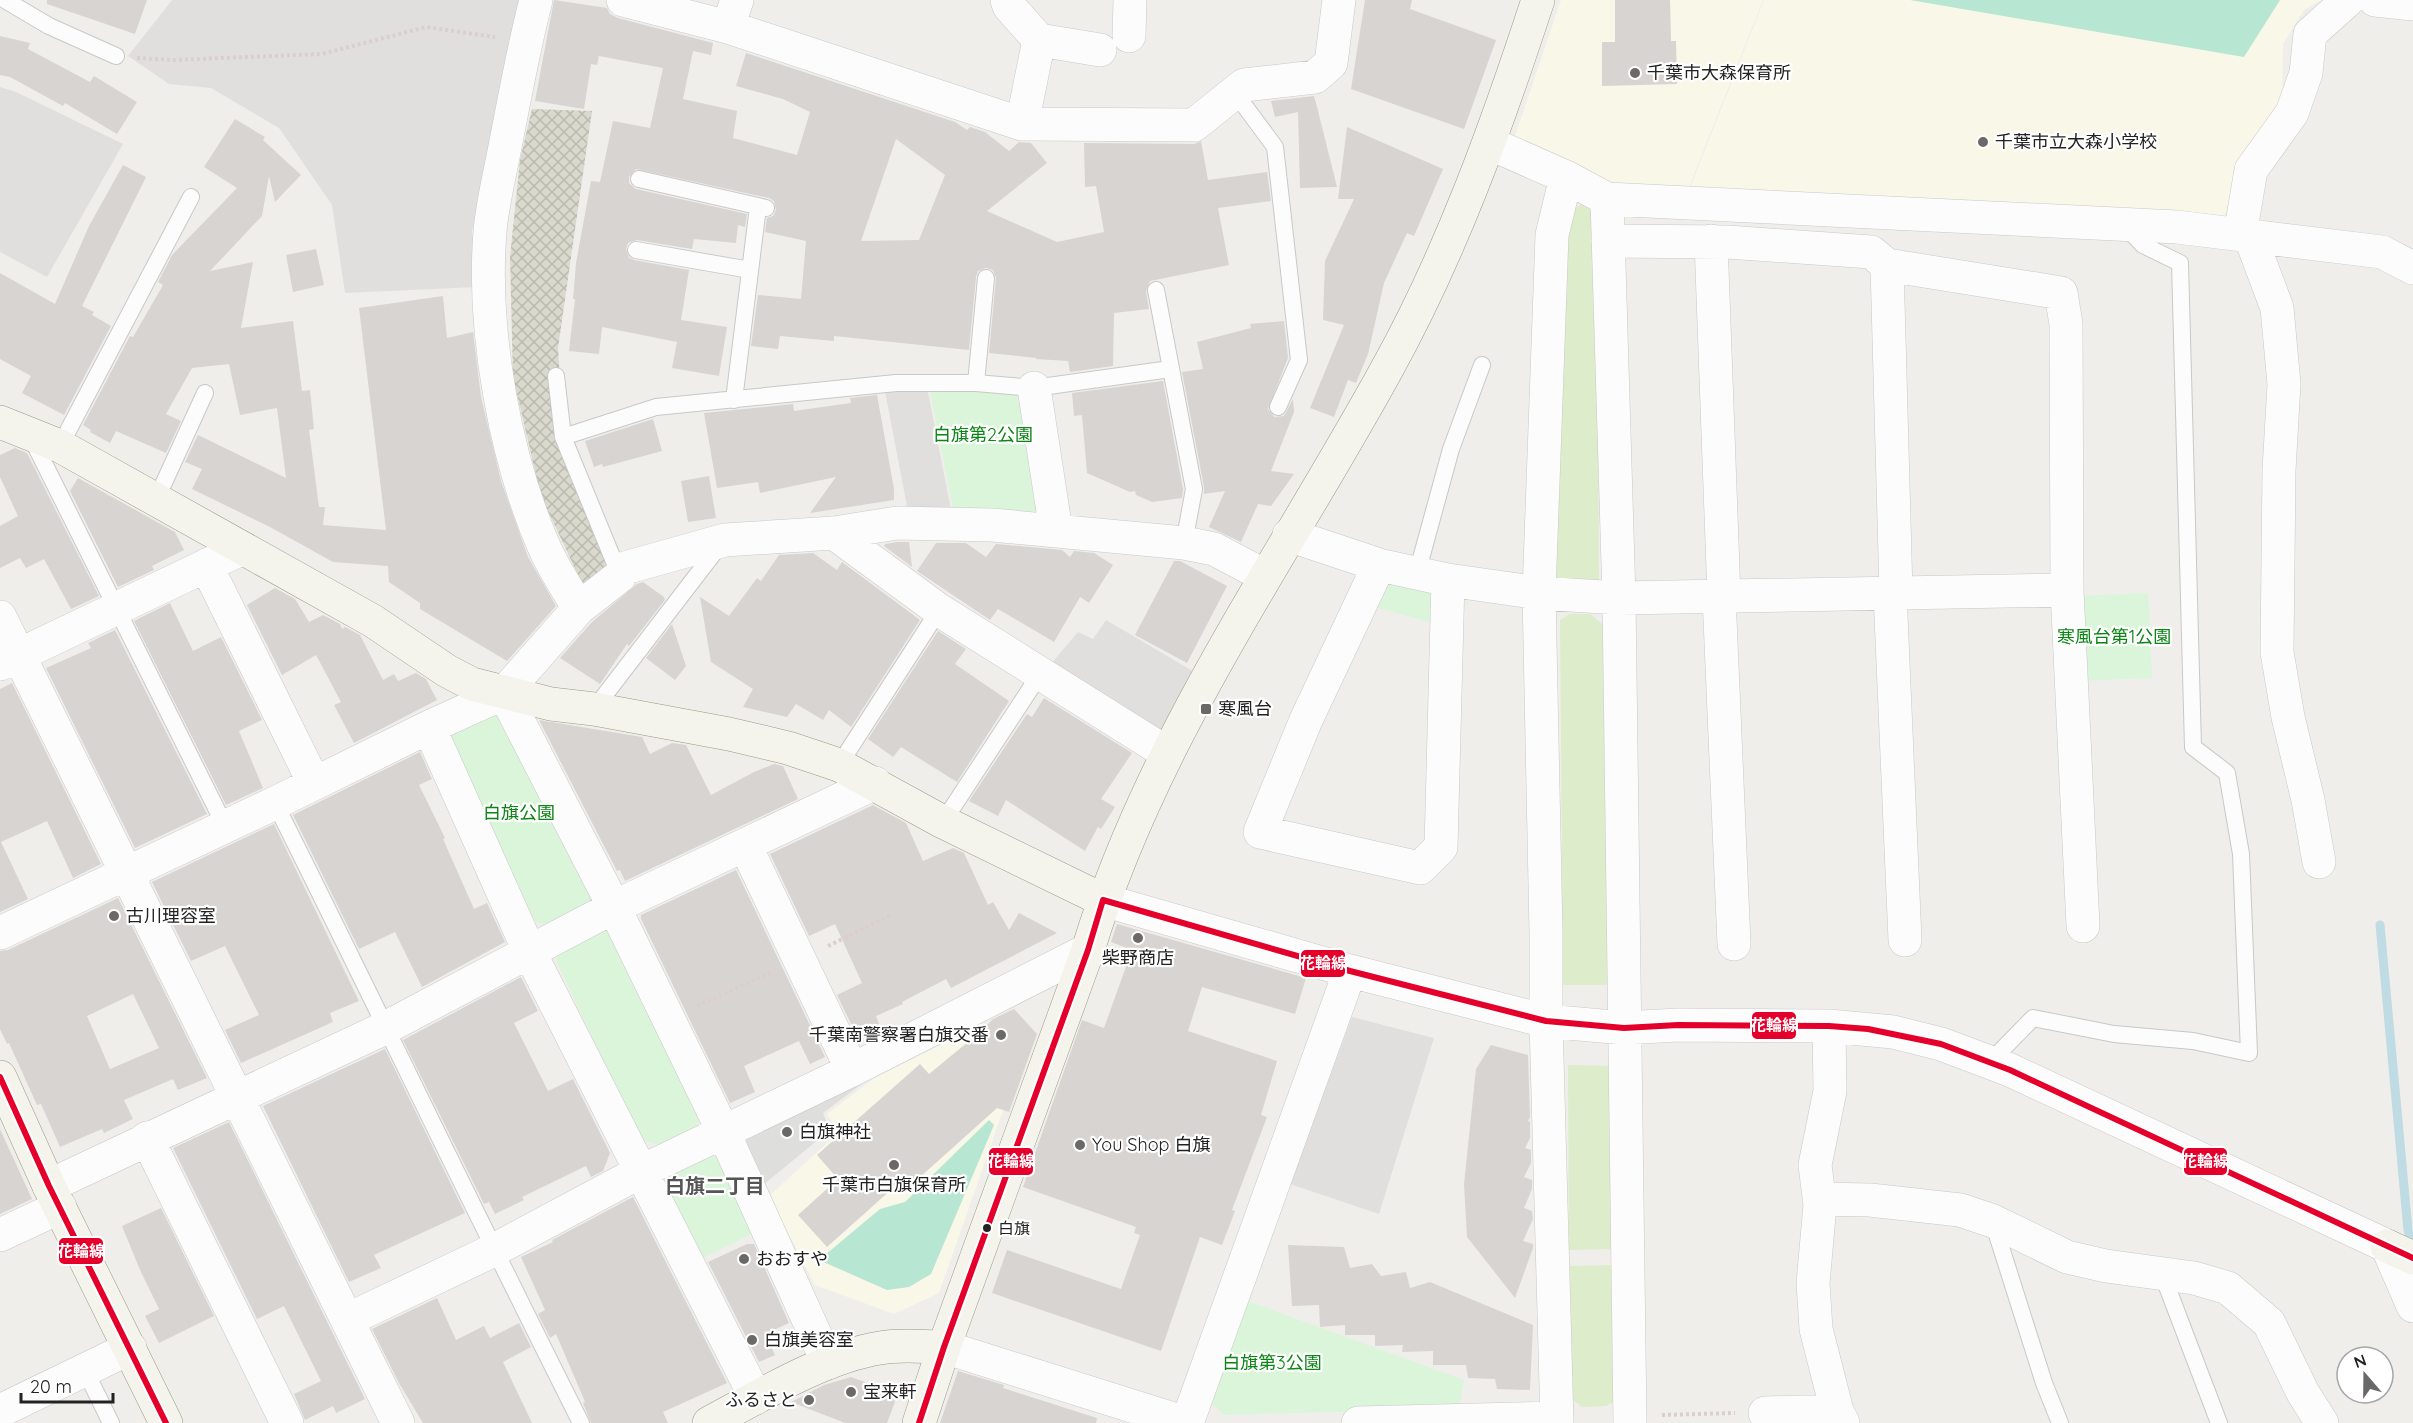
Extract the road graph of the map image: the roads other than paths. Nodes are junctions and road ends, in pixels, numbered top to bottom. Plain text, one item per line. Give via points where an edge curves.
1 (5, 0) edge
2 (536, 0) edge
3 (623, 0) edge
4 (1007, 0) edge
5 (1130, 0) edge
6 (1339, 0) edge
7 (1538, 0) edge
8 (2348, 0) edge
9 (2375, 0) edge
10 (2413, 4) edge
11 (732, 13) edge
12 (1129, 36) dead end
13 (1039, 40) junction
14 (1100, 50) dead end
15 (116, 56) road end
16 (1234, 93) junction
17 (1022, 124) junction
18 (1489, 143) junction
19 (1566, 177) junction
20 (639, 179) dead end
21 (191, 197) dead end
22 (1607, 199) junction
23 (2124, 225) junction
24 (2245, 235) junction
25 (1608, 241) junction
26 (1711, 242) junction
27 (636, 250) dead end
28 (2407, 258) edge
29 (1887, 265) junction
30 (750, 270) junction
31 (986, 278) dead end
32 (1156, 290) dead end
33 (1482, 364) dead end
34 (1170, 369) junction
35 (556, 376) dead end
36 (976, 383) junction
37 (1034, 388) junction
38 (205, 393) dead end
39 (734, 400) junction
40 (1278, 407) dead end
41 (14, 427) edge
42 (563, 437) junction
43 (60, 446) junction
44 (156, 500) junction
45 (1056, 531) junction
46 (834, 533) junction
47 (1289, 535) junction
48 (725, 540) junction
49 (1184, 543) junction
50 (241, 549) junction
51 (206, 565) junction
52 (1379, 565) junction
53 (620, 576) junction
54 (1265, 576) junction
55 (1432, 576) junction
56 (2067, 590) junction
57 (1539, 593) junction
58 (1893, 593) junction
59 (1721, 596) junction
60 (1619, 598) junction
61 (117, 608) junction
62 (579, 608) junction
63 (939, 610) junction
64 (0, 617) edge
65 (9, 659) edge
66 (1040, 674) junction
67 (504, 693) junction
68 (594, 709) junction
69 (429, 727) junction
70 (1167, 753) junction
71 (839, 765) junction
72 (314, 783) junction
73 (874, 783) junction
74 (275, 802) junction
75 (943, 822) junction
76 (225, 826) junction
77 (745, 845) junction
78 (2319, 862) dead end
79 (127, 873) junction
80 (1103, 900) junction
81 (614, 907) junction
82 (2083, 926) dead end
83 (0, 933) edge
84 (1905, 940) dead end
85 (1734, 944) dead end
86 (1088, 950) junction
87 (530, 952) junction
88 (1350, 971) junction
89 (1546, 1021) junction
90 (1829, 1026) junction
91 (387, 1027) junction
92 (1624, 1028) junction
93 (1990, 1062) junction
94 (852, 1070) junction
95 (0, 1077) edge
96 (236, 1097) junction
97 (723, 1131) junction
98 (147, 1138) junction
99 (640, 1173) junction
100 (55, 1196) junction
101 (1819, 1199) junction
102 (1993, 1221) junction
103 (0, 1235) edge
104 (494, 1250) junction
105 (2400, 1252) edge
106 (2163, 1276) junction
107 (2413, 1306) edge
108 (347, 1320) junction
109 (944, 1347) junction
110 (130, 1348) junction
111 (828, 1363) junction
112 (85, 1370) junction
113 (756, 1398) junction
114 (0, 1412) edge
115 (1765, 1413) road end
116 (1840, 1417) edge
117 (1639, 1418) edge
118 (1557, 1420) edge
119 (111, 1423) edge
120 (166, 1423) edge
121 (287, 1423) edge
122 (398, 1423) edge
123 (581, 1423) edge
124 (709, 1423) edge
125 (919, 1423) edge
126 (1187, 1423) edge
127 (1358, 1423) edge
128 (2060, 1423) edge
129 (2219, 1423) edge
130 (2322, 1423) edge

1 - 15 lane via 49,26
2 - 62 street via 490,231 494,355 522,489 545,550
3 - 11 street
4 - 13 street
5 - 12 street
6 - 16 street via 1331,63 1315,77 1244,86
7 - 18 street
8 - 24 street via 2310,34 2306,73 2292,113 2251,170
9 - 10 street
11 - 17 street
13 - 14 street
13 - 17 street
16 - 17 street via 1194,125
16 - 40 lane via 1275,147 1299,360
18 - 19 street
18 - 47 street via 1436,270 1388,367
19 - 22 street
19 - 57 street via 1552,235
20 - 30 lane via 762,207
21 - 43 lane
22 - 23 street
22 - 25 street
23 - 24 street
23 - 93 lane via 2143,245 2180,262 2193,747 2228,773 2241,854 2249,1053 2033,1018
24 - 28 street
24 - 78 street via 2277,308 2284,384 2277,652
25 - 26 street
25 - 60 street
26 - 29 street via 1871,252
26 - 59 street
27 - 30 lane
29 - 56 street via 2061,293 2066,324
29 - 58 street
30 - 39 lane
31 - 36 lane
32 - 34 lane
33 - 55 lane via 1450,449
34 - 37 lane
34 - 49 lane via 1194,489
35 - 42 lane
36 - 37 lane
36 - 39 lane via 896,383
37 - 45 street
38 - 44 lane
39 - 42 lane via 656,407
41 - 43 street
41 - 61 lane
42 - 53 lane
43 - 44 street
44 - 50 street
45 - 46 street via 897,523
45 - 49 street
46 - 48 street
46 - 63 street
47 - 52 street
47 - 54 street
48 - 53 street via 625,568
48 - 68 lane
49 - 54 street via 1214,549
50 - 51 street
50 - 67 street via 373,621 447,671 472,684
51 - 61 street
51 - 72 street
52 - 55 street
52 - 55 street via 1306,720 1260,832 1420,868 1441,847
53 - 62 street
54 - 70 street
55 - 57 street
56 - 58 street
56 - 82 street
57 - 60 street
57 - 89 street
58 - 59 street
58 - 84 street
59 - 60 street
59 - 85 street
60 - 92 street
61 - 65 street
61 - 76 lane
62 - 67 street
63 - 66 street
63 - 71 lane
64 - 65 street
65 - 79 street
66 - 70 street
66 - 75 lane
67 - 68 street
67 - 69 street
67 - 81 street
68 - 71 street via 729,734
69 - 72 street
69 - 87 street
70 - 80 street
71 - 73 street
72 - 74 street
73 - 75 street
73 - 77 street
74 - 76 street
74 - 91 lane
75 - 80 street
76 - 79 street
77 - 81 street
77 - 94 street
79 - 83 street
79 - 96 street
80 - 86 street
80 - 88 street
81 - 87 street
81 - 97 street
86 - 94 street
86 - 109 street
87 - 91 street
87 - 99 street
88 - 89 street
88 - 126 street
89 - 92 street
89 - 118 street
90 - 92 street
90 - 93 street via 1916,1037
90 - 101 street via 1830,1091 1815,1165
91 - 96 street
91 - 104 lane
92 - 117 street
93 - 105 street
94 - 97 street
95 - 100 street
96 - 98 street
96 - 108 street
97 - 99 street
97 - 111 street
98 - 100 street
98 - 121 street
99 - 104 street
99 - 113 street
100 - 103 street
100 - 110 street
101 - 102 street via 1925,1205 1960,1210
101 - 116 street via 1813,1282 1816,1329
102 - 106 street via 2067,1257
102 - 128 lane
104 - 108 street
104 - 123 lane
105 - 107 street
106 - 129 lane
106 - 130 street via 2194,1278 2228,1288 2261,1314
108 - 122 street
109 - 111 street via 882,1347
109 - 125 street
109 - 126 street
110 - 112 street
110 - 120 street
111 - 113 street
112 - 114 street
112 - 119 lane
113 - 124 street
115 - 116 street
118 - 127 street

